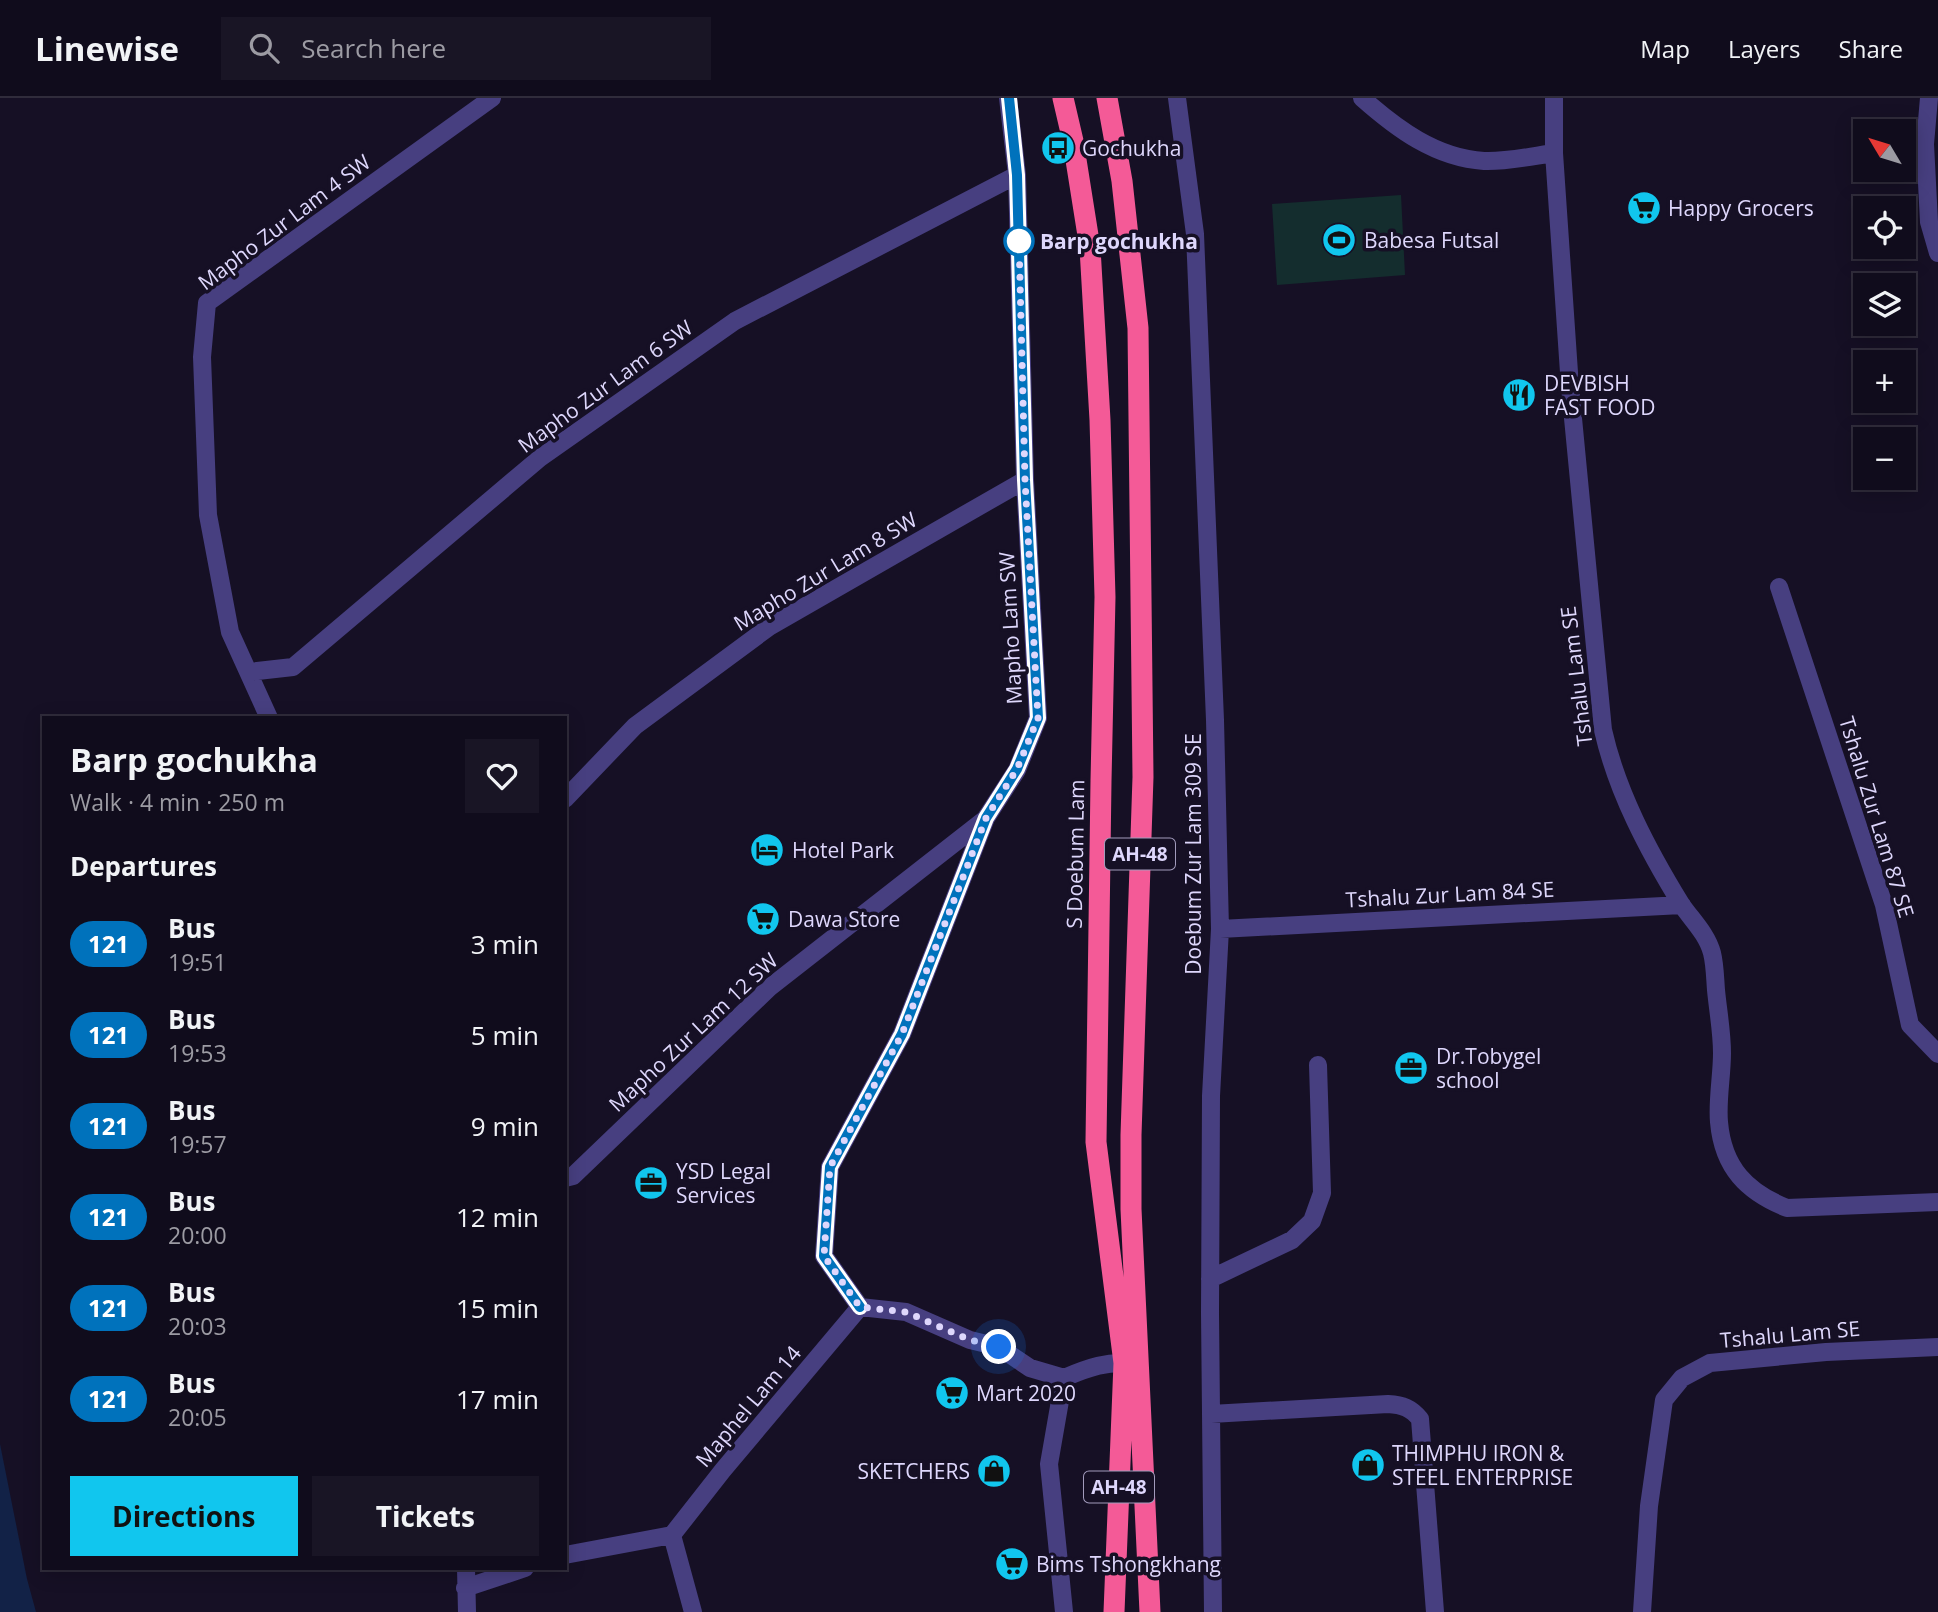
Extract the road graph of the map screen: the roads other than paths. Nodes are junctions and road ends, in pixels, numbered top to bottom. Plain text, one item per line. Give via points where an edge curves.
1 (492, 98) edge
2 (1009, 98) edge
3 (1063, 98) edge
4 (1107, 98) edge
5 (1177, 98) edge
6 (1362, 98) edge
7 (1554, 98) edge
8 (1929, 98) edge
9 (1554, 153) junction
10 (1017, 175) junction
11 (1938, 253) edge
12 (1025, 480) junction
13 (1779, 587) dead end
14 (249, 672) junction
15 (268, 716) edge
16 (567, 797) edge
17 (986, 818) junction
18 (1682, 905) junction
19 (1220, 929) junction
20 (1938, 1054) edge
21 (1318, 1065) dead end
22 (567, 1178) edge
23 (1938, 1202) edge
24 (1210, 1279) junction
25 (860, 1307) junction
26 (1938, 1347) edge
27 (1131, 1364) junction
28 (1063, 1378) junction
29 (1211, 1414) junction
30 (672, 1535) junction
31 (567, 1555) edge
32 (466, 1570) edge
33 (519, 1570) edge
34 (465, 1588) junction
35 (467, 1612) edge
36 (693, 1612) edge
37 (1064, 1612) edge
38 (1114, 1612) edge
39 (1150, 1612) edge
40 (1213, 1612) edge
41 (1435, 1612) edge
42 (1642, 1612) edge

1 - 14 street, Mapho Zur Lam 4 SW via 207,303 202,357 208,515 230,632
2 - 10 street, Mapho Lam SW
3 - 27 highway, S Doebum Lam / AH-48 via 1090,248 1100,420 1105,597 1096,1142
4 - 27 highway, S Doebum Lam / AH-48 via 1122,181 1138,328 1143,777 1131,1147
5 - 19 street, Doebum Zur Lam 309 SE via 1195,234 1216,720
6 - 9 street via 1410,136 1450,154 1486,161
7 - 9 street, Tshalu Lam SE
8 - 11 street via 1925,144 1929,222
9 - 18 street, Tshalu Lam SE via 1570,387 1603,730 1609,759 1634,818
10 - 12 street, Mapho Lam SW
10 - 14 street, Mapho Zur Lam 6 SW via 735,321 540,458 293,667
12 - 16 street, Mapho Zur Lam 8 SW via 769,627 635,726
12 - 17 street, Mapho Lam SW via 1038,718 1017,769
13 - 20 street, Tshalu Zur Lam 87 SE via 1884,905 1910,1025
14 - 15 street, Mapho Zur Lam 4 SW
17 - 22 street, Mapho Zur Lam 12 SW via 769,988
17 - 25 street, Mapho Lam SW via 902,1034 830,1167 824,1256
18 - 19 street, Tshalu Zur Lam 84 SE
18 - 23 street, Tshalu Lam SE via 1712,953 1722,1052 1719,1123 1735,1172 1766,1200 1787,1208
19 - 24 street, Doebum Zur Lam 309 SE via 1211,1096
21 - 24 street via 1322,1193 1312,1221 1292,1240
24 - 29 street, Doebum Zur Lam 309 SE
25 - 28 street via 906,1312 970,1340 999,1347 1030,1368
25 - 30 street, Maphel Lam 14
26 - 42 street, Tshalu Lam SE via 1710,1363 1682,1378 1664,1400 1649,1506
27 - 28 street via 1093,1366
27 - 38 highway, S Doebum Lam / AH-48
27 - 39 highway, S Doebum Lam / AH-48
28 - 37 street via 1049,1464
29 - 40 street, Doebum Zur Lam 309 SE
29 - 41 street via 1388,1404 1412,1409 1420,1419
30 - 31 street
30 - 36 street
32 - 34 street
33 - 34 street
34 - 35 street

